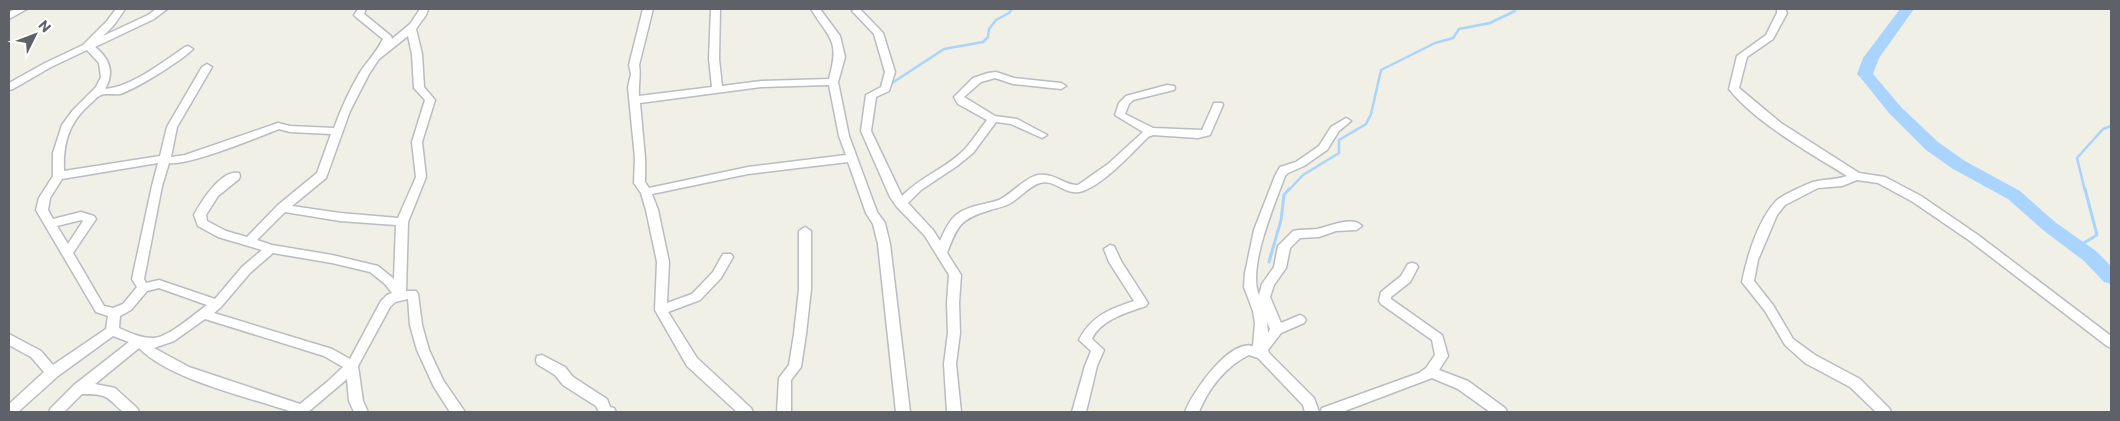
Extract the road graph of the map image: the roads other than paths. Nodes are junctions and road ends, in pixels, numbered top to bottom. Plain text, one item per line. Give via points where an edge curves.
1 (22, 9) edge
2 (120, 9) edge
3 (162, 9) edge
4 (362, 9) edge
5 (424, 9) edge
6 (648, 9) edge
7 (715, 9) edge
8 (815, 9) edge
9 (1781, 9) edge
10 (857, 11) dead end
11 (9, 16) edge
12 (411, 28) junction
13 (87, 46) junction
14 (188, 49) dead end
15 (382, 53) junction
16 (207, 67) dead end
17 (833, 82) junction
18 (1061, 86) dead end
19 (9, 87) edge
20 (1170, 88) dead end
21 (717, 89) junction
22 (98, 92) junction
23 (635, 100) junction
24 (1218, 105) dead end
25 (993, 119) junction
26 (1346, 121) dead end
27 (337, 131) junction
28 (1150, 131) junction
29 (1042, 135) dead end
30 (851, 158) junction
31 (166, 159) junction
32 (58, 176) junction
33 (235, 176) dead end
34 (1856, 176) junction
35 (646, 192) junction
36 (901, 204) junction
37 (282, 208) junction
38 (402, 222) junction
39 (51, 223) junction
40 (1356, 226) dead end
41 (804, 231) dead end
42 (249, 242) junction
43 (271, 249) junction
44 (1110, 249) dead end
45 (942, 253) junction
46 (67, 254) junction
47 (727, 257) dead end
48 (1412, 267) dead end
49 (143, 288) junction
50 (400, 295) junction
51 (218, 304) junction
52 (662, 310) junction
53 (114, 313) junction
54 (203, 314) junction
55 (1300, 320) dead end
56 (1277, 330) junction
57 (112, 331) junction
58 (9, 339) edge
59 (139, 341) junction
60 (2111, 343) edge
61 (1261, 354) junction
62 (542, 360) dead end
63 (352, 366) junction
64 (53, 372) junction
65 (1431, 372) junction
66 (80, 389) junction
67 (300, 411) edge
68 (9, 412) edge
69 (56, 412) edge
70 (132, 412) edge
71 (361, 412) edge
72 (458, 412) edge
73 (609, 412) edge
74 (746, 412) edge
75 (784, 412) edge
76 (903, 412) edge
77 (954, 412) edge
78 (1079, 412) edge
79 (1192, 412) edge
80 (1312, 412) edge
81 (1327, 412) edge
82 (1500, 412) edge
83 (1884, 412) edge

1 - 11 street
2 - 13 street via 111,23
3 - 13 street
4 - 15 street via 359,14 388,38
5 - 12 street
6 - 23 street via 634,65
7 - 21 street
8 - 17 street via 835,36 840,57
9 - 34 street via 1770,37 1742,56 1734,89 1777,127
10 - 36 street via 878,34 890,72 885,88 871,95 866,131
12 - 15 street
12 - 38 street via 417,54 419,88 430,100 417,142 421,177
13 - 19 street
13 - 22 street via 98,53 106,71
14 - 22 street via 118,91
15 - 27 street via 356,87
16 - 31 street via 172,127
17 - 21 street
17 - 30 street
18 - 25 street via 1013,81 996,75 977,80 959,97 962,102
20 - 28 street via 1129,97 1122,105 1120,115
21 - 23 street
22 - 32 street via 70,118 58,153
23 - 35 street via 639,183
24 - 28 street via 1206,133
25 - 29 street via 1013,121
25 - 36 street via 969,150 917,188
26 - 61 street via 1335,130 1323,148 1300,164 1284,170 1275,189 1251,263 1250,289 1263,327
27 - 31 street via 278,126 188,158
27 - 37 street via 322,175
28 - 45 street via 1112,167 1081,188 1071,189 1052,179 1038,179 1004,202 967,214 950,231
30 - 35 street via 785,164 695,179
30 - 76 street via 879,223 884,244
31 - 32 street
31 - 49 street via 157,186 138,279
32 - 39 street via 44,198 42,210
33 - 42 street via 218,186 200,215 202,222 222,234
34 - 60 street via 1882,180 1917,199 1974,238
34 - 83 street via 1842,182 1816,184 1781,202 1772,214 1752,260 1748,282 1769,308 1789,342 1810,359 1855,383
35 - 52 street via 663,262
36 - 45 street via 929,233
37 - 38 street
37 - 42 street
38 - 50 street
39 - 46 street
39 - 46 street via 81,216 90,219
40 - 56 street via 1297,234 1284,246 1280,268 1264,296
41 - 75 street via 804,298 795,367 785,378
42 - 43 street
43 - 50 street via 374,269
43 - 51 street via 246,270
44 - 78 street via 1142,303 1100,321 1090,329 1085,340 1098,350
45 - 77 street via 955,275 950,364
46 - 53 street via 100,309
47 - 52 street via 717,275 696,297
48 - 65 street via 1406,279 1385,295 1385,301 1438,338 1442,356
49 - 51 street via 159,284
49 - 53 street via 127,307
50 - 63 street via 385,304
50 - 72 street via 412,294 422,349 439,386
51 - 54 street
52 - 74 street via 692,362
53 - 57 street
54 - 59 street via 170,338 155,342
54 - 63 street via 328,352
55 - 56 street
56 - 61 street
57 - 59 street
57 - 64 street
58 - 64 street via 36,354
59 - 66 street
59 - 67 street via 152,354 184,371
61 - 79 street via 1249,350 1238,354 1200,392
61 - 80 street via 1309,402
62 - 73 street via 602,403 604,410
63 - 67 street
63 - 71 street via 356,401
64 - 68 street
65 - 81 street
65 - 82 street via 1463,385
66 - 69 street
66 - 70 street via 107,389

